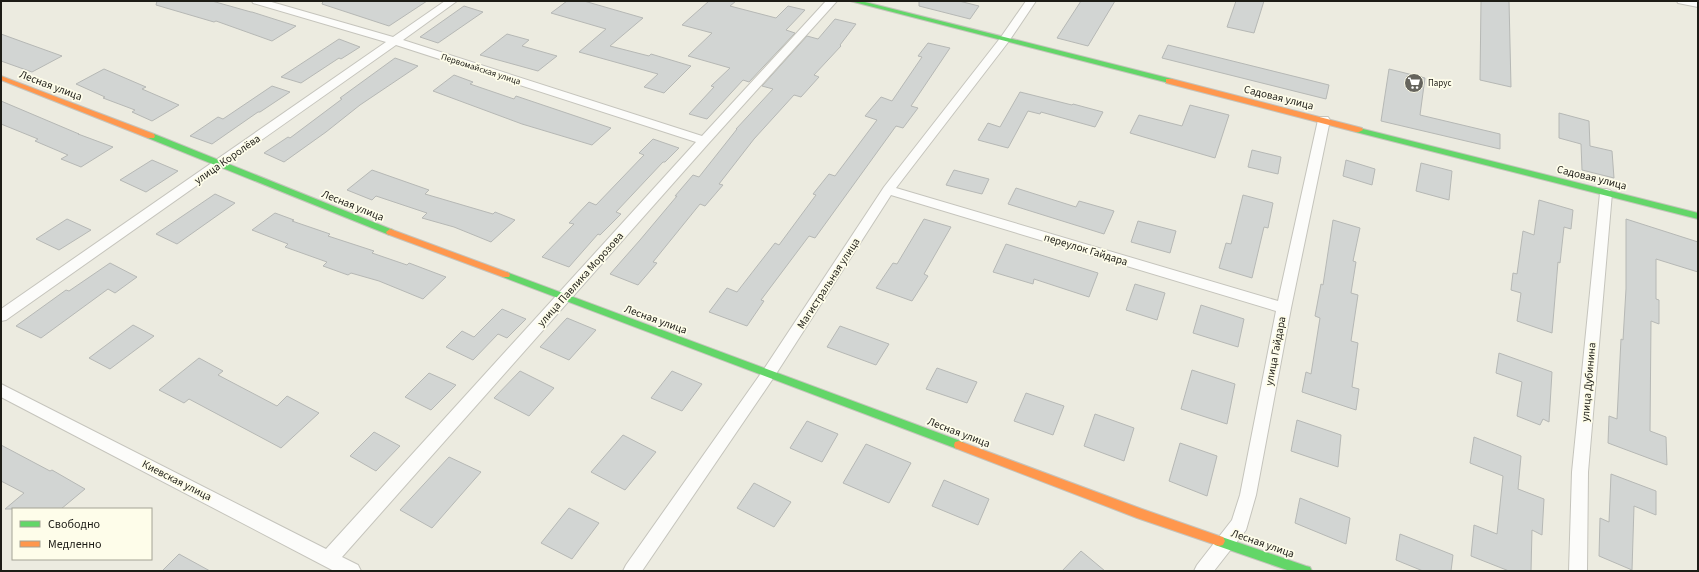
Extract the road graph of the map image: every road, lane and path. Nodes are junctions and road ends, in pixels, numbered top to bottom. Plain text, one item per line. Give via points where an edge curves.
1 (257, 1) edge
2 (452, 1) edge
3 (832, 1) edge
4 (853, 1) edge
5 (1031, 1) edge
6 (1682, 1) edge
7 (1698, 4) edge
8 (1005, 39) junction
9 (394, 41) junction
10 (1, 78) edge
11 (1324, 120) junction
12 (704, 141) junction
13 (221, 163) junction
14 (888, 190) junction
15 (1606, 193) junction
16 (1698, 216) edge
17 (563, 298) junction
18 (1284, 308) junction
19 (1, 316) edge
20 (770, 373) junction
21 (1, 390) edge
22 (1225, 543) junction
23 (329, 558) junction
24 (352, 571) edge
25 (632, 571) edge
26 (1203, 571) edge
27 (1306, 571) edge
28 (1578, 571) edge

1 - 9 street, Первомайская улица
2 - 9 street, улица Королёва
3 - 12 street, улица Павлика Морозова
4 - 8 street, Садовая улица
5 - 8 street, Магистральная улица
6 - 7 street
8 - 11 street, Садовая улица
8 - 14 street, Магистральная улица
9 - 12 street, Первомайская улица
9 - 13 street, улица Королёва
10 - 13 street, Лесная улица
11 - 15 street, Садовая улица
11 - 18 street, улица Гайдара
12 - 17 street, улица Павлика Морозова
13 - 17 street, Лесная улица via 373,226
13 - 19 street, улица Королёва
14 - 18 street, переулок Гайдара
14 - 20 street, Магистральная улица
15 - 16 street, Садовая улица
15 - 28 street, улица Дубинина via 1580,472
17 - 20 street, Лесная улица
17 - 23 street, улица Павлика Морозова
18 - 22 street, улица Гайдара via 1248,495 1240,524
20 - 22 street, Лесная улица via 1141,514
20 - 25 street, Магистральная улица
21 - 23 street, Киевская улица
22 - 26 street, улица Гайдара
22 - 27 street, Лесная улица
23 - 24 street, Киевская улица

